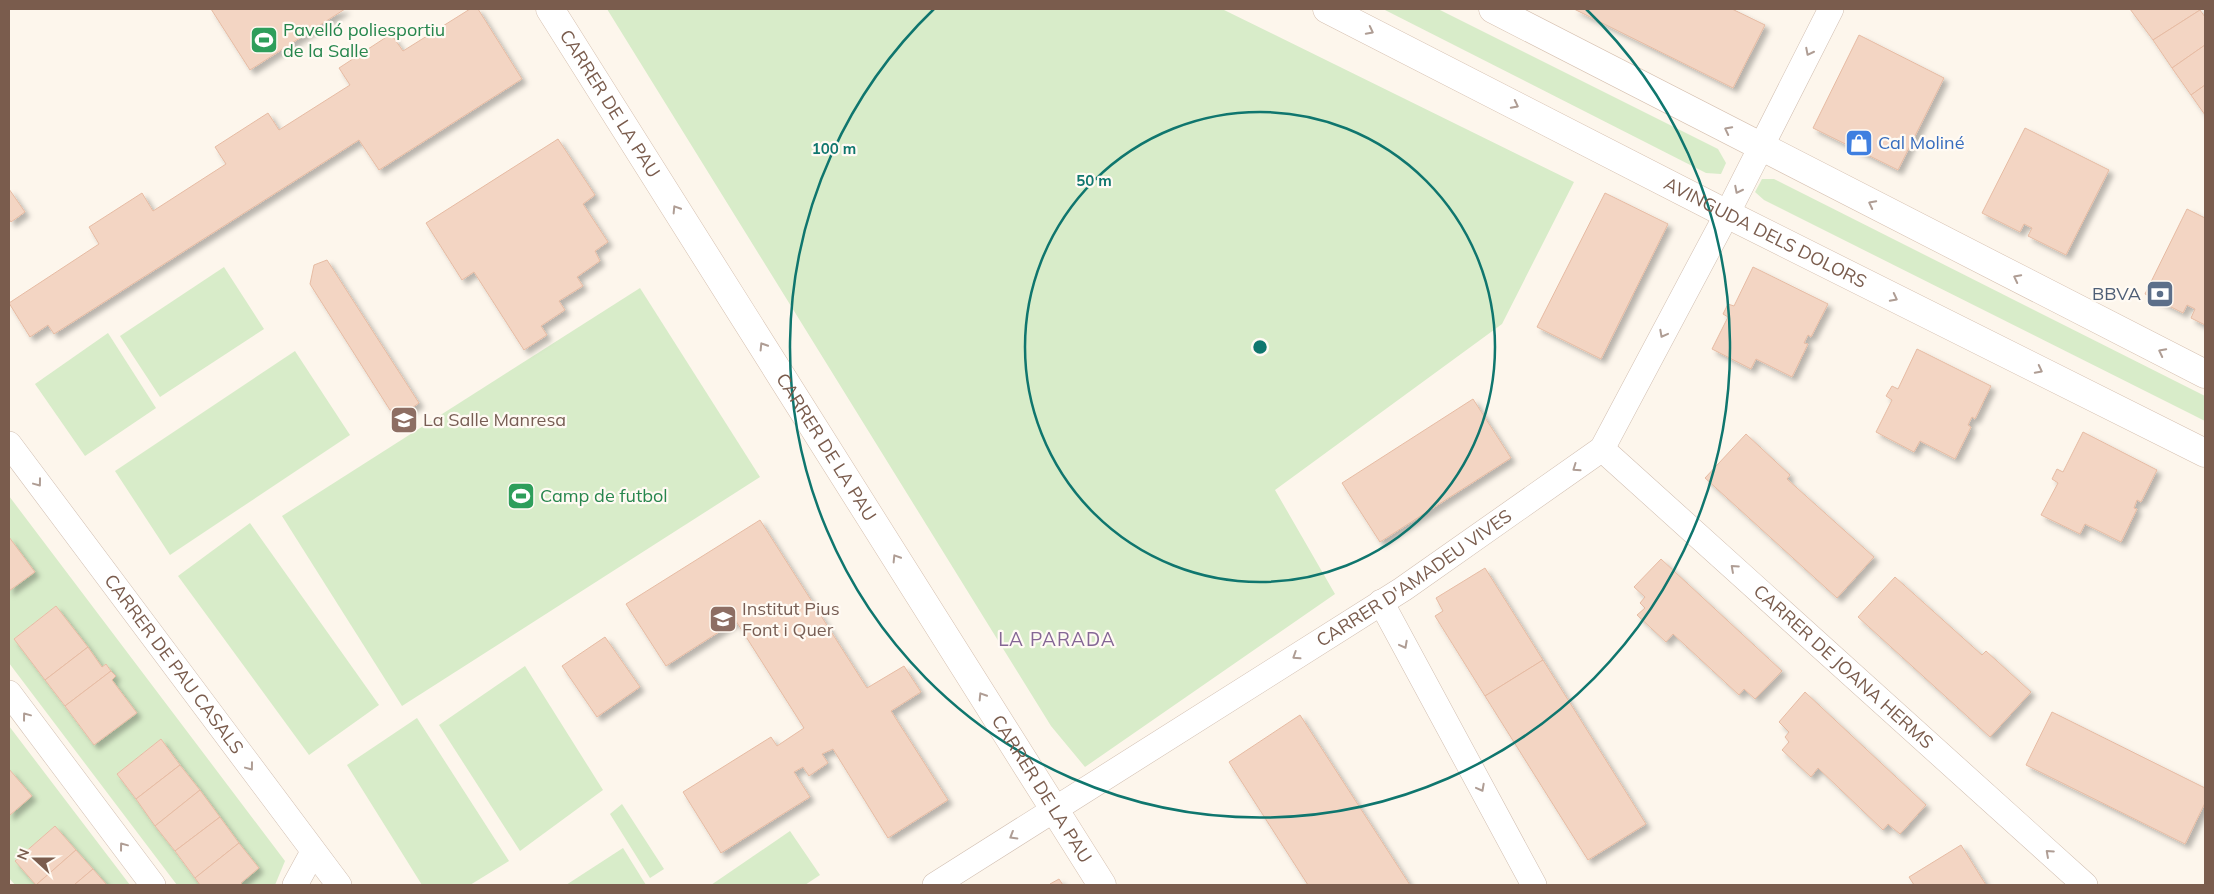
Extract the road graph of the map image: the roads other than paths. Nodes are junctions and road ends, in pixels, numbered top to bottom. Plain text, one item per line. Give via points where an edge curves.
1 (550, 9) edge
2 (1327, 9) edge
3 (1832, 9) edge
4 (1498, 10) edge
5 (1760, 146) junction
6 (1726, 214) junction
7 (2205, 374) edge
8 (9, 444) edge
9 (1602, 449) junction
10 (2205, 453) edge
11 (1381, 602) junction
12 (9, 693) edge
13 (1054, 811) junction
14 (313, 852) junction
15 (153, 885) edge
16 (295, 885) edge
17 (338, 885) edge
18 (935, 885) edge
19 (1102, 885) edge
20 (1534, 885) edge
21 (2085, 885) edge

13 -> 1 street, CARRER DE LA PAU
2 -> 6 street, AVINGUDA DELS DOLORS
3 -> 5 street, CARRER D'AMADEU VIVES
5 -> 4 street
5 -> 6 street, CARRER D'AMADEU VIVES
7 -> 5 street
6 -> 9 street, CARRER D'AMADEU VIVES
6 -> 10 street, AVINGUDA DELS DOLORS
8 -> 14 street, CARRER DE PAU CASALS
9 -> 11 street, CARRER D'AMADEU VIVES
21 -> 9 street, CARRER DE JOANA HERMS
11 -> 13 street, CARRER D'AMADEU VIVES
11 -> 20 street
15 -> 12 street
13 -> 18 street, CARRER D'AMADEU VIVES
13 - 19 street, CARRER DE LA PAU
14 - 16 street
14 - 17 street, CARRER DE PAU CASALS

